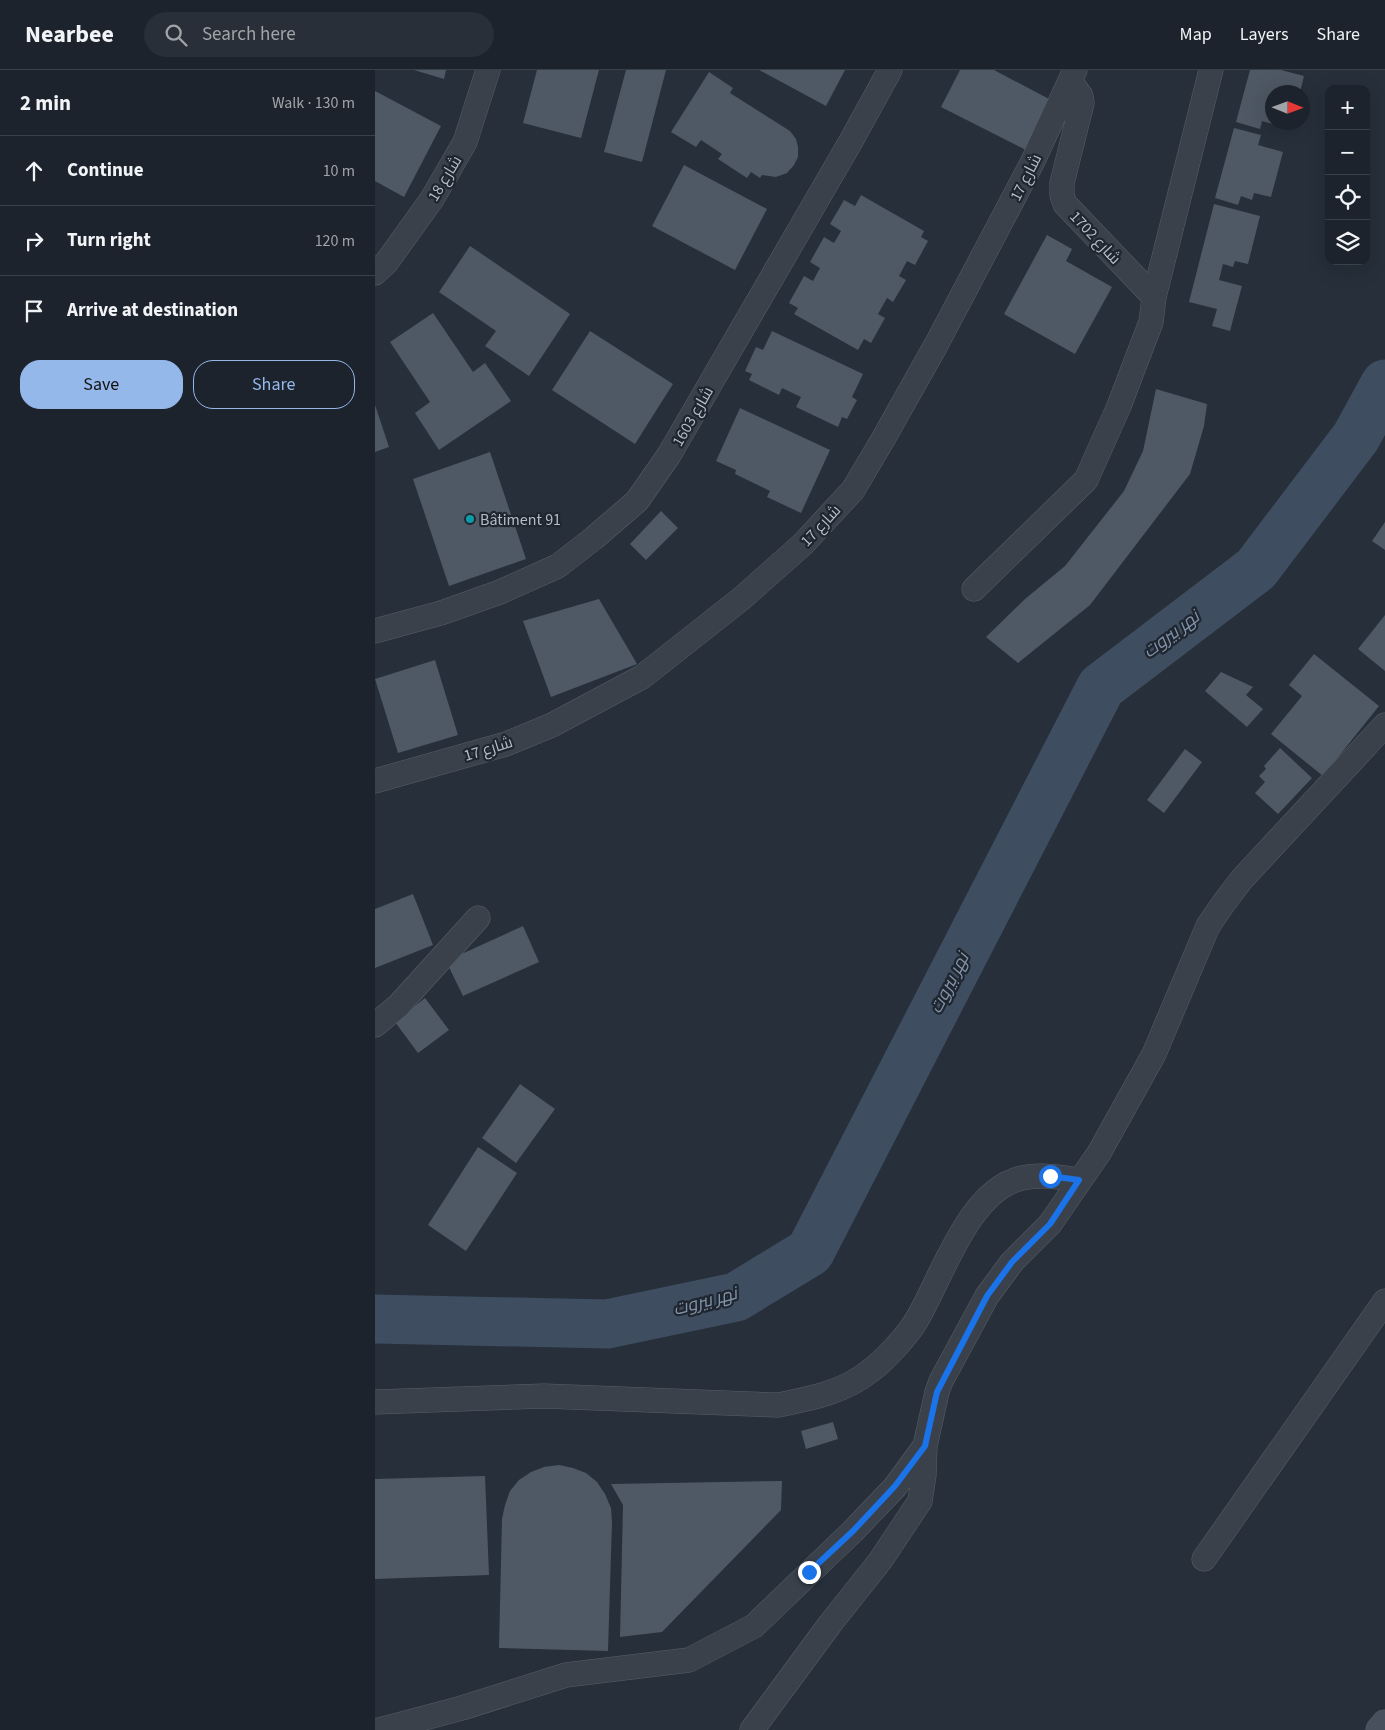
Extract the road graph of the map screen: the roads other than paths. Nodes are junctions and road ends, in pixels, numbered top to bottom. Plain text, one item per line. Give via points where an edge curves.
1 (489, 70) edge
2 (890, 70) edge
3 (1211, 70) edge
4 (1072, 75) edge
5 (375, 273) edge
6 (1154, 298) junction
7 (974, 588) dead end
8 (375, 632) edge
9 (1385, 725) edge
10 (375, 781) edge
11 (478, 918) dead end
12 (375, 1025) edge
13 (1079, 1180) junction
14 (1385, 1301) edge
15 (375, 1402) edge
16 (925, 1446) junction
17 (1204, 1559) dead end
18 (1385, 1724) edge
19 (379, 1730) edge
20 (752, 1730) edge
21 (1380, 1730) edge

1 - 5 street, شارع 18 via 465,142 432,199 387,263
2 - 8 street, شارع 1603 via 674,447 637,501 557,566 492,595
3 - 6 street
4 - 6 street, شارع 1702 via 1082,103 1062,182 1065,204
4 - 10 street, شارع 17 via 1032,164 886,433 853,490 803,544 741,599 642,678 552,725 506,744
6 - 7 street via 1151,322 1086,480
9 - 13 street via 1242,879 1208,926 1154,1054 1099,1153
11 - 12 street via 397,1006
13 - 15 street via 1050,1176 1022,1178 993,1194 965,1226 916,1322 895,1346 870,1371 852,1383 816,1396 778,1405 544,1396
13 - 16 street via 1050,1224 1012,1262 987,1296 937,1392
14 - 17 street
16 - 19 street via 895,1486 865,1518 754,1626 689,1660 566,1675
16 - 20 street via 920,1501 880,1560
18 - 21 main road

